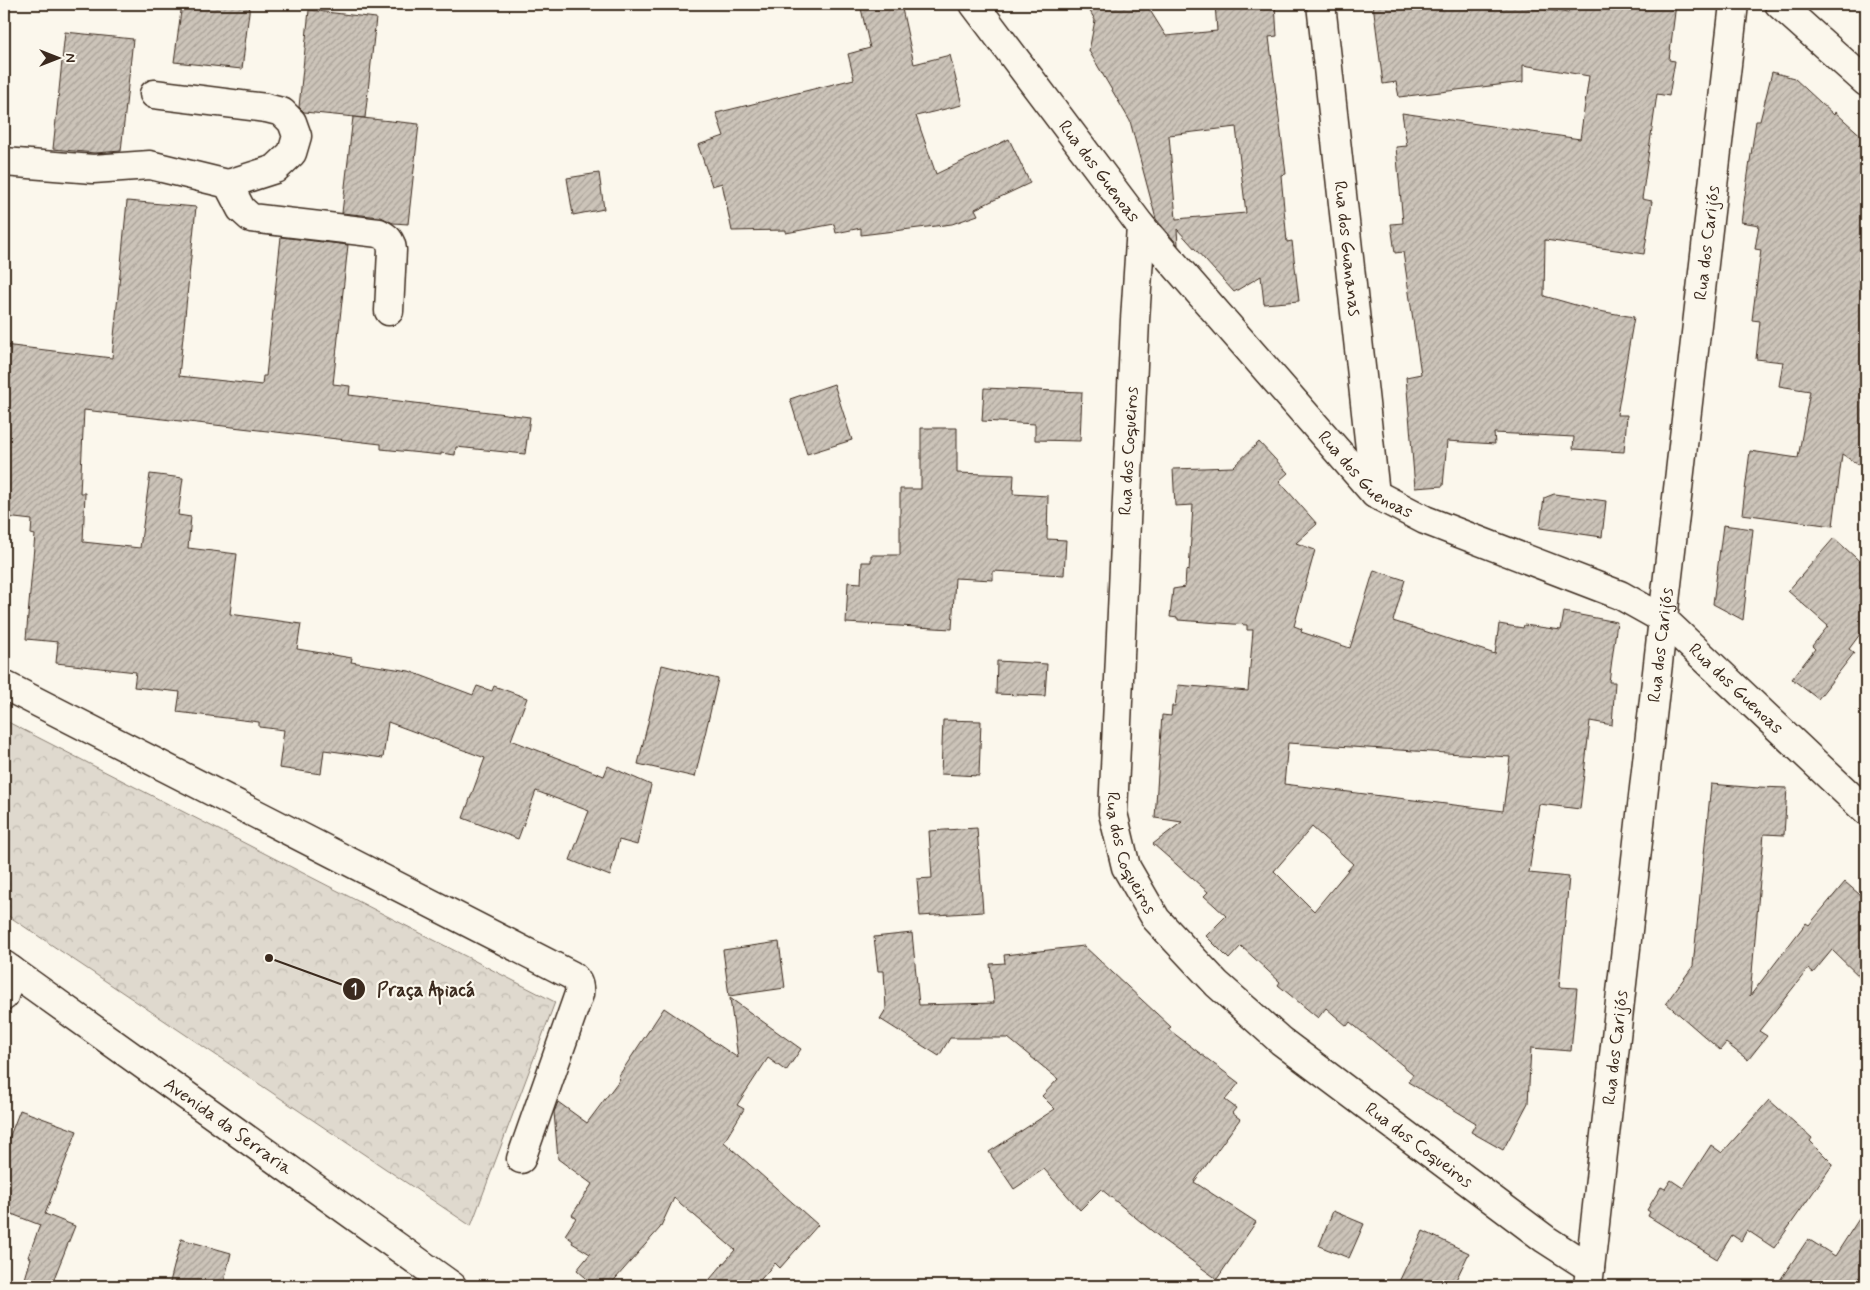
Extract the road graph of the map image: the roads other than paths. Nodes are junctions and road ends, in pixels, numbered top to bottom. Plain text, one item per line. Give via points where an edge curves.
1 (974, 4) edge
2 (1321, 4) edge
3 (1734, 4) edge
4 (1779, 4) edge
5 (1866, 82) edge
6 (154, 94) dead end
7 (4, 162) edge
8 (228, 184) junction
9 (1141, 226) junction
10 (389, 311) dead end
11 (1375, 494) junction
12 (1663, 619) junction
13 (4, 685) edge
14 (1866, 810) edge
15 (7, 967) edge
16 (4, 996) edge
17 (522, 1159) dead end
18 (1589, 1277) edge
19 (452, 1286) edge

1 - 9 street, Rua dos Guenoas
2 - 11 street, Rua dos Guananas
3 - 12 street, Rua dos Carijós
4 - 5 street
6 - 8 street via 266,108 282,112 292,122 297,136 292,153 275,169
7 - 8 street via 93,169 150,165
8 - 10 street via 241,209 251,218 386,236 392,250
9 - 11 street, Rua dos Guenoas
9 - 18 street, Rua dos Coqueiros via 1113,813 1126,867 1156,920 1217,984 1274,1035 1545,1239
11 - 12 street, Rua dos Guenoas via 1426,520 1620,596
12 - 14 street, Rua dos Guenoas
12 - 18 street, Rua dos Carijós
13 - 17 street via 577,979 579,994
15 - 16 street
15 - 19 street, Avenida da Serraria

